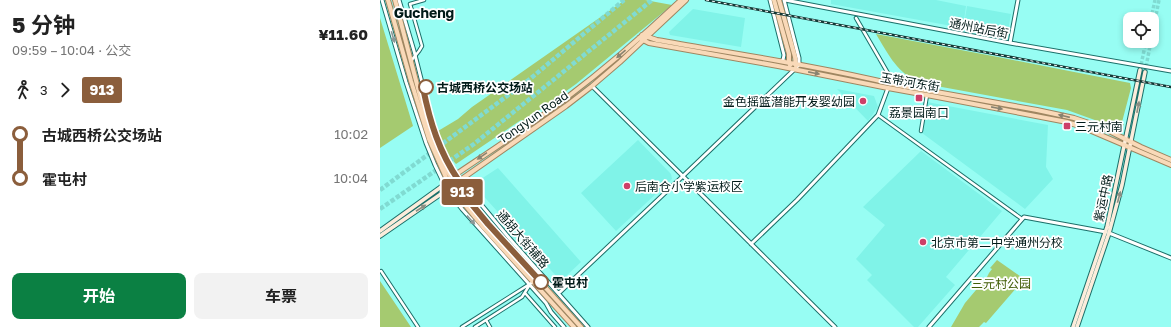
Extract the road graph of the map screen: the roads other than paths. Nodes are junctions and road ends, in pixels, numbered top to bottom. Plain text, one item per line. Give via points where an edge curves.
1 (382, 0) edge
2 (388, 0) edge
3 (395, 0) edge
4 (399, 0) edge
5 (424, 0) edge
6 (681, 0) edge
7 (686, 0) edge
8 (770, 0) edge
9 (774, 0) edge
10 (779, 0) edge
11 (786, 0) edge
12 (1018, 0) edge
13 (856, 18) dead end
14 (641, 36) junction
15 (645, 39) junction
16 (1010, 43) junction
17 (415, 57) junction
18 (411, 60) junction
19 (780, 62) junction
20 (789, 63) junction
21 (797, 65) junction
22 (794, 70) junction
23 (1140, 70) tunnel mouth
24 (1171, 71) edge
25 (1145, 72) tunnel mouth
26 (888, 83) junction
27 (592, 86) junction
28 (888, 88) junction
29 (927, 95) junction
30 (878, 114) junction
31 (921, 131) dead end
32 (1126, 139) junction
33 (1131, 142) junction
34 (1125, 145) junction
35 (1130, 147) junction
36 (1171, 160) edge
37 (1171, 165) edge
38 (453, 176) junction
39 (683, 176) junction
40 (459, 181) junction
41 (446, 183) junction
42 (453, 185) junction
43 (447, 190) junction
44 (1022, 219) junction
45 (390, 226) junction
46 (380, 231) edge
47 (1108, 233) junction
48 (380, 236) edge
49 (752, 244) junction
50 (1171, 258) edge
51 (381, 271) dead end
52 (534, 282) junction
53 (529, 285) junction
54 (525, 293) junction
55 (559, 293) junction
56 (486, 320) junction
57 (418, 327) edge
58 (462, 327) edge
59 (475, 327) edge
60 (490, 327) edge
61 (555, 327) edge
62 (564, 327) edge
63 (574, 327) edge
64 (581, 327) edge
65 (588, 327) edge
66 (835, 327) edge
67 (929, 327) edge
68 (1073, 327) edge
69 (1077, 327) edge

1 -> 41 street via 426,143
2 - 41 main road via 410,81
3 - 18 main road
4 - 17 street, 通胡大街辅路
5 - 17 street via 410,4 422,46
6 - 14 main road, Tongyun Road
7 - 15 main road, Tongyun Road
8 - 19 street via 784,55 784,60
9 - 20 main road via 789,54
10 - 21 main road
11 - 16 street, 通州站后街
11 - 21 street via 799,58
12 - 16 street
13 - 26 street via 889,75
14 - 15 main road, 玉带河东街
14 -> 38 main road, Tongyun Road via 564,100
15 - 19 main road, 玉带河东街
15 - 22 main road, 玉带河东街 via 649,43
15 - 27 main road, Tongyun Road
16 - 24 street, 通州站后街
17 - 18 street
17 - 38 street, 通胡大街辅路 via 435,134
18 - 38 main road via 432,137 441,159
19 - 20 main road, 玉带河东街
20 - 21 main road, 玉带河东街
20 - 22 main road
21 - 22 main road
21 - 26 main road, 玉带河东街
22 -> 28 main road, 玉带河东街
22 - 39 street
23 - 32 main road, 紫运中路
33 -> 25 main road, 紫运中路
26 - 28 street
32 -> 26 main road, 玉带河东街 via 1074,118
27 - 39 street
27 - 40 main road, Tongyun Road
28 - 29 main road, 玉带河东街
28 - 30 street
29 - 31 street
29 -> 34 main road, 玉带河东街 via 1067,122
30 - 44 street
30 - 49 street
32 - 33 main road, 玉带河东街
32 - 34 main road, 紫运中路
33 - 35 main road, 紫运中路
33 - 36 main road, 玉带河东街
34 - 35 main road, 玉带河东街
34 - 47 main road, 紫运中路
35 - 37 main road, 玉带河东街
47 -> 35 main road, 紫运中路
38 - 40 street, 通胡大街辅路
38 - 41 main road, Tongyun Road
38 - 42 main road
39 - 49 street
39 - 55 street
40 - 42 main road, Tongyun Road
40 - 55 street, 通胡大街辅路
41 - 42 main road
41 - 43 street
41 - 45 main road, Tongyun Road
42 - 43 main road, Tongyun Road
42 - 52 main road via 457,195 484,228
42 - 64 main road
45 -> 43 main road, Tongyun Road
43 -> 53 street
44 - 47 street via 1024,217
44 - 67 street
45 - 46 main road, Tongyun Road
45 - 48 main road, Tongyun Road
47 - 50 street
47 - 68 main road, 紫运中路
47 - 69 main road, 紫运中路
49 - 66 street
51 - 57 street
52 - 53 street
52 - 63 main road
53 - 54 street
53 - 58 street
53 - 62 street
54 - 56 street
54 - 61 street
55 - 65 street, 通胡大街辅路
56 - 59 street
56 - 60 street

